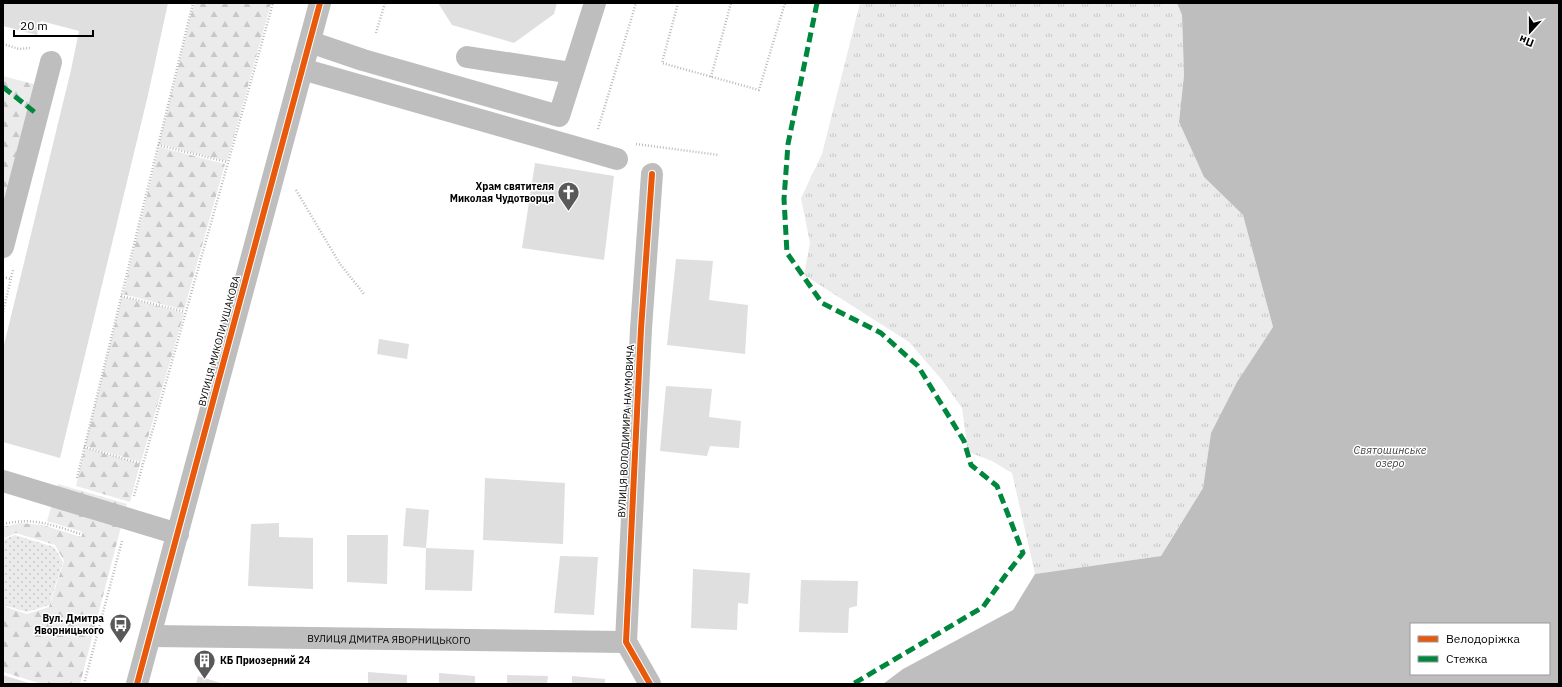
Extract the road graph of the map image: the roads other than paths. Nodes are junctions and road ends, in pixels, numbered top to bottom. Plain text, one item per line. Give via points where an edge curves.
1 (320, 3) edge
2 (595, 3) edge
3 (310, 42) junction
4 (467, 56) dead end
5 (51, 62) dead end
6 (302, 69) junction
7 (572, 73) junction
8 (617, 159) dead end
9 (652, 174) dead end
10 (3, 247) edge
11 (3, 481) edge
12 (178, 534) junction
13 (151, 636) junction
14 (626, 642) junction
15 (137, 684) edge
16 (650, 684) edge

1 - 3 street, ВУЛИЦЯ МИКОЛИ УШАКОВА
2 - 7 street
3 - 6 street, ВУЛИЦЯ МИКОЛИ УШАКОВА
3 - 7 street via 363,60 559,116
4 - 7 street
5 - 10 street
6 - 8 street
6 - 12 street, ВУЛИЦЯ МИКОЛИ УШАКОВА
9 - 14 street, ВУЛИЦЯ ВОЛОДИМИРА НАУМОВИЧА via 641,329
11 - 12 street
12 - 13 street, ВУЛИЦЯ МИКОЛИ УШАКОВА
13 - 14 street, ВУЛИЦЯ ДМИТРА ЯВОРНИЦЬКОГО
13 - 15 street, ВУЛИЦЯ МИКОЛИ УШАКОВА
14 - 16 street

